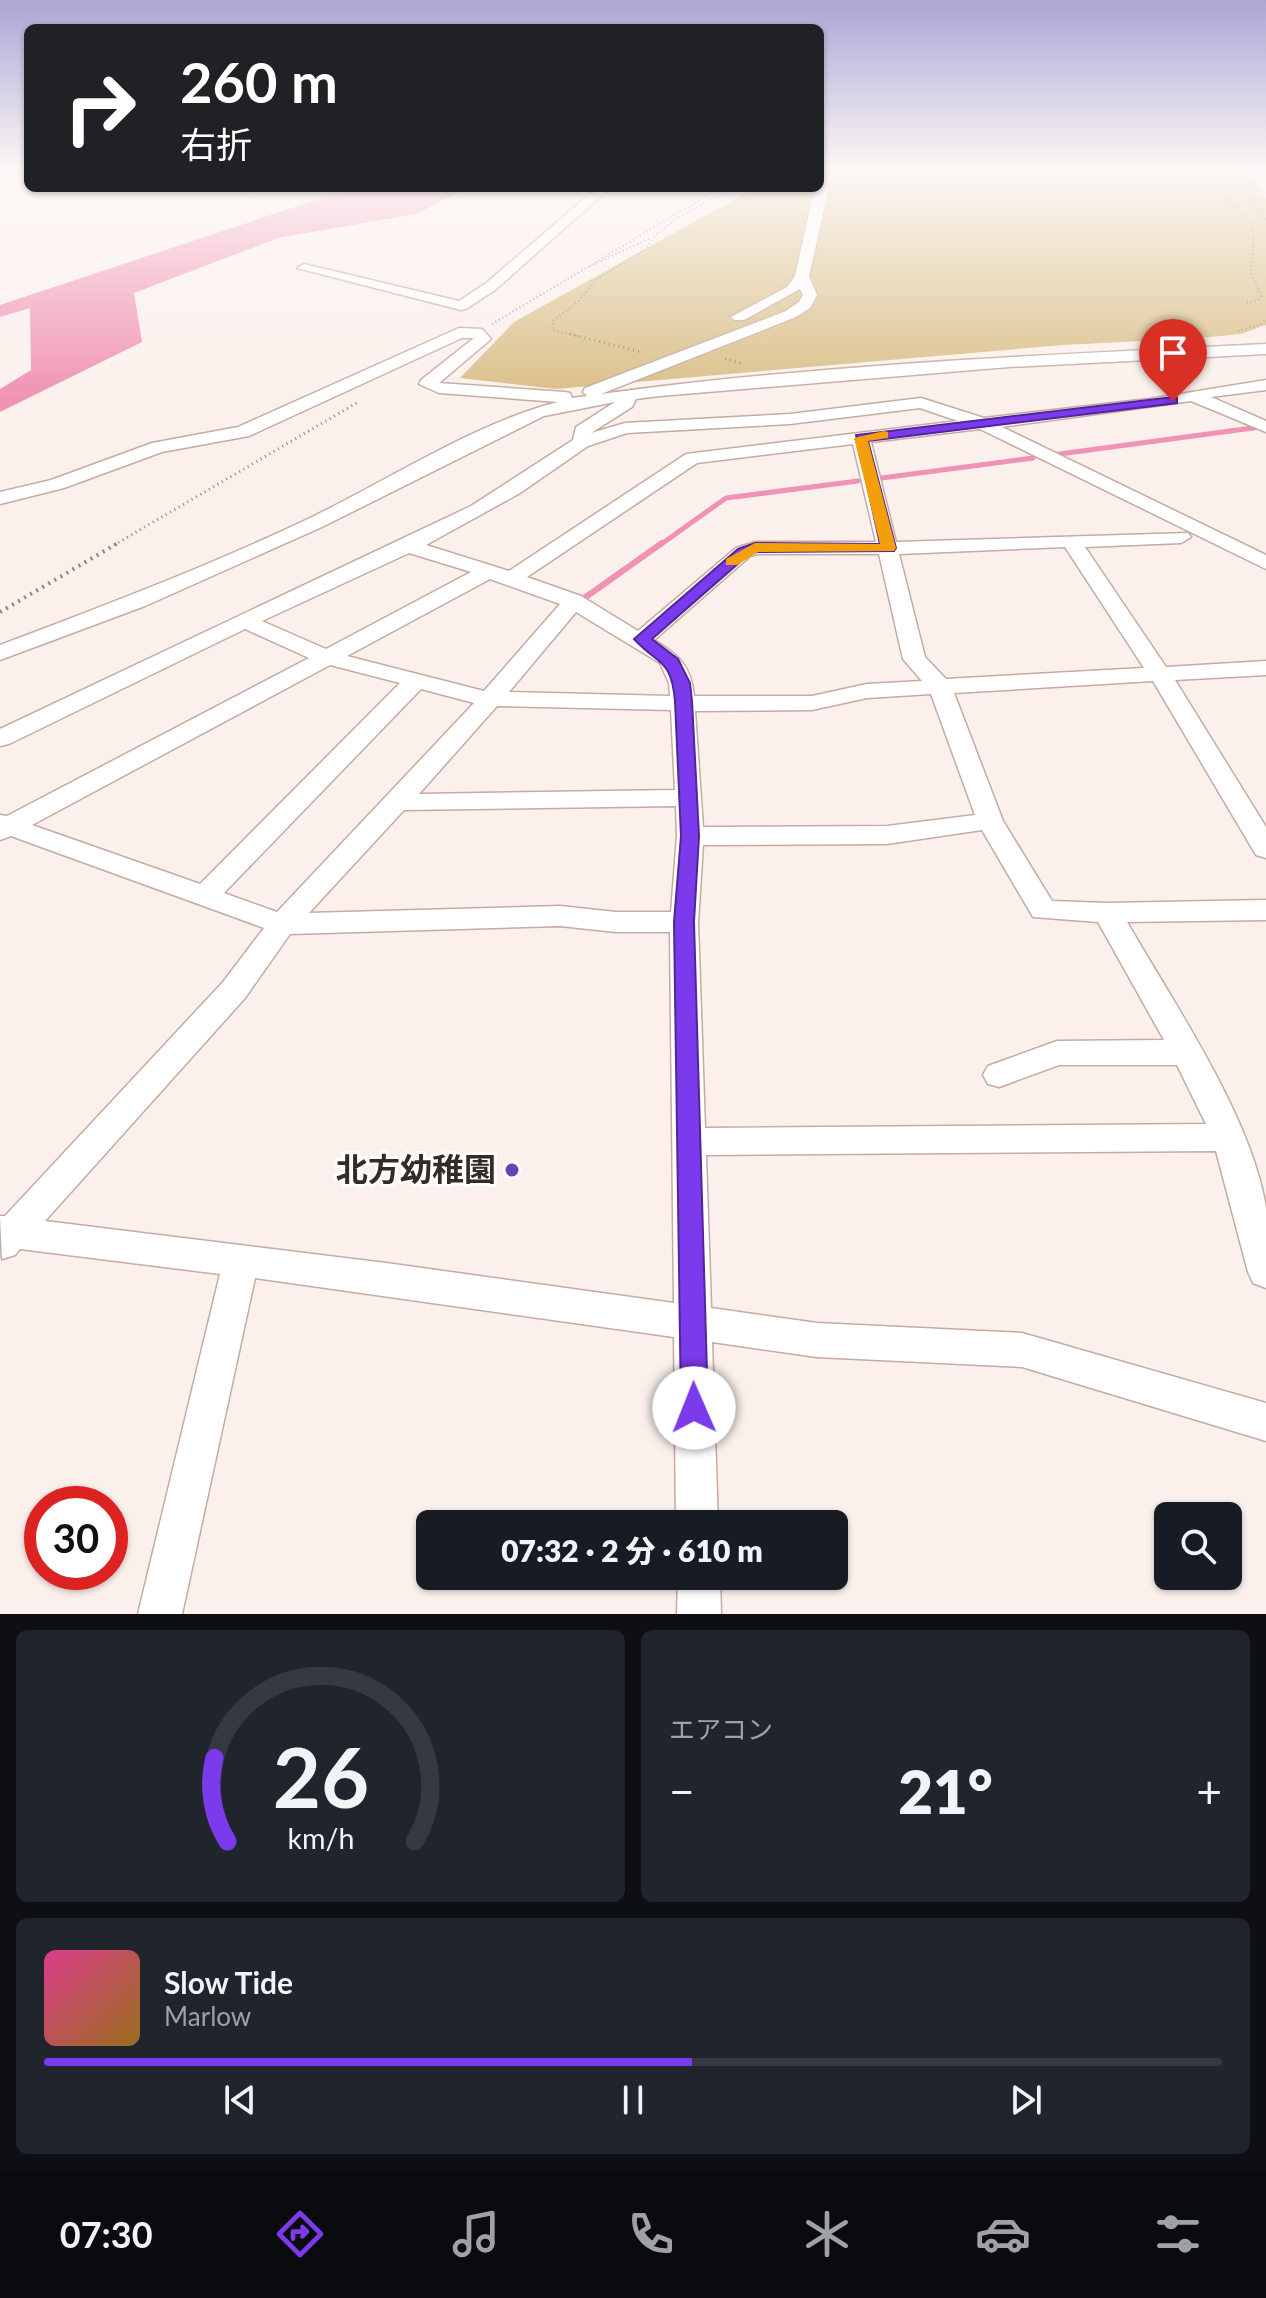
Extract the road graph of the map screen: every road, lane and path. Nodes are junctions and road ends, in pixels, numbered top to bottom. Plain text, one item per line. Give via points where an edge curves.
1 (533, 249) edge
2 (614, 249) edge
3 (627, 249) edge
4 (645, 249) edge
5 (808, 249) edge
6 (1253, 249) edge
7 (584, 267) junction
8 (304, 268) dead end
9 (1244, 303) dead end
10 (477, 332) junction
11 (1266, 349) edge
12 (646, 353) dead end
13 (1123, 354) junction
14 (1266, 370) edge
15 (1266, 385) edge
16 (629, 395) junction
17 (1196, 397) junction
18 (573, 399) junction
19 (361, 400) dead end
20 (981, 423) junction
21 (1266, 427) edge
22 (861, 438) junction
23 (582, 442) junction
24 (0, 498) edge
25 (1181, 537) dead end
26 (1071, 541) junction
27 (409, 546) junction
28 (889, 548) junction
29 (1263, 559) edge
30 (501, 574) junction
31 (573, 601) junction
32 (0, 612) edge
33 (245, 621) junction
34 (642, 639) junction
35 (0, 653) edge
36 (326, 657) junction
37 (1266, 668) edge
38 (1159, 673) junction
39 (415, 682) junction
40 (940, 687) junction
41 (487, 699) junction
42 (683, 701) junction
43 (0, 739) edge
44 (686, 798) junction
45 (396, 802) junction
46 (990, 821) junction
47 (2, 827) edge
48 (690, 836) junction
49 (1266, 849) edge
50 (204, 897) junction
51 (1266, 910) edge
52 (1107, 913) junction
53 (684, 922) junction
54 (282, 924) junction
55 (1187, 1053) junction
56 (999, 1075) dead end
57 (1229, 1137) junction
58 (688, 1142) junction
59 (4, 1237) edge
60 (241, 1260) junction
61 (1266, 1272) edge
62 (692, 1322) junction
63 (1266, 1422) edge
64 (697, 1510) edge
65 (699, 1590) edge
66 (160, 1614) edge
67 (699, 1614) edge

1 - 8 street via 461,306
2 - 7 path
3 - 7 path
4 - 12 path via 596,280 551,326
5 - 18 street via 802,276 792,290
6 - 9 path via 1251,273 1261,296
7 - 10 path
10 - 18 street via 483,339 427,384
10 - 24 street via 444,338 243,432 158,447 57,484
11 - 13 street
13 - 14 street
13 - 16 street
15 - 17 street
16 - 18 street
16 - 23 street via 626,403 582,431
17 - 20 street
17 - 21 street
18 - 35 street via 500,429 302,529
19 - 32 path
20 - 22 street
20 - 23 street via 921,403 790,419 625,428
20 - 29 street
22 - 28 street
22 - 30 street via 692,458
23 - 27 street via 548,469
25 - 26 street
26 - 28 street
26 - 38 street
27 - 30 street
27 - 33 street
28 - 34 street via 743,552
28 - 40 street via 914,659
30 - 31 street
30 - 36 street
31 - 34 street
31 - 41 street
33 - 36 street
33 - 43 street
34 - 42 street via 670,659
36 - 39 street
36 - 47 street
37 - 38 street
38 - 40 street
38 - 49 street
39 - 41 street
39 - 50 street
40 - 42 street via 867,691 812,703
40 - 46 street
41 - 42 street
41 - 45 street
42 - 44 street
44 - 45 street
44 - 48 street
45 - 54 street
46 - 48 street via 887,835
46 - 52 street via 1043,910
47 - 50 street
48 - 53 street
50 - 54 street
51 - 52 street
52 - 55 street
53 - 54 street via 560,916
53 - 58 street
54 - 59 street via 234,990
55 - 56 street via 1057,1053
55 - 57 street
57 - 58 street
57 - 61 street
58 - 62 street
59 - 60 street
60 - 62 street
60 - 66 street
62 - 63 street via 817,1340 1022,1350
62 - 64 street
65 - 67 street

